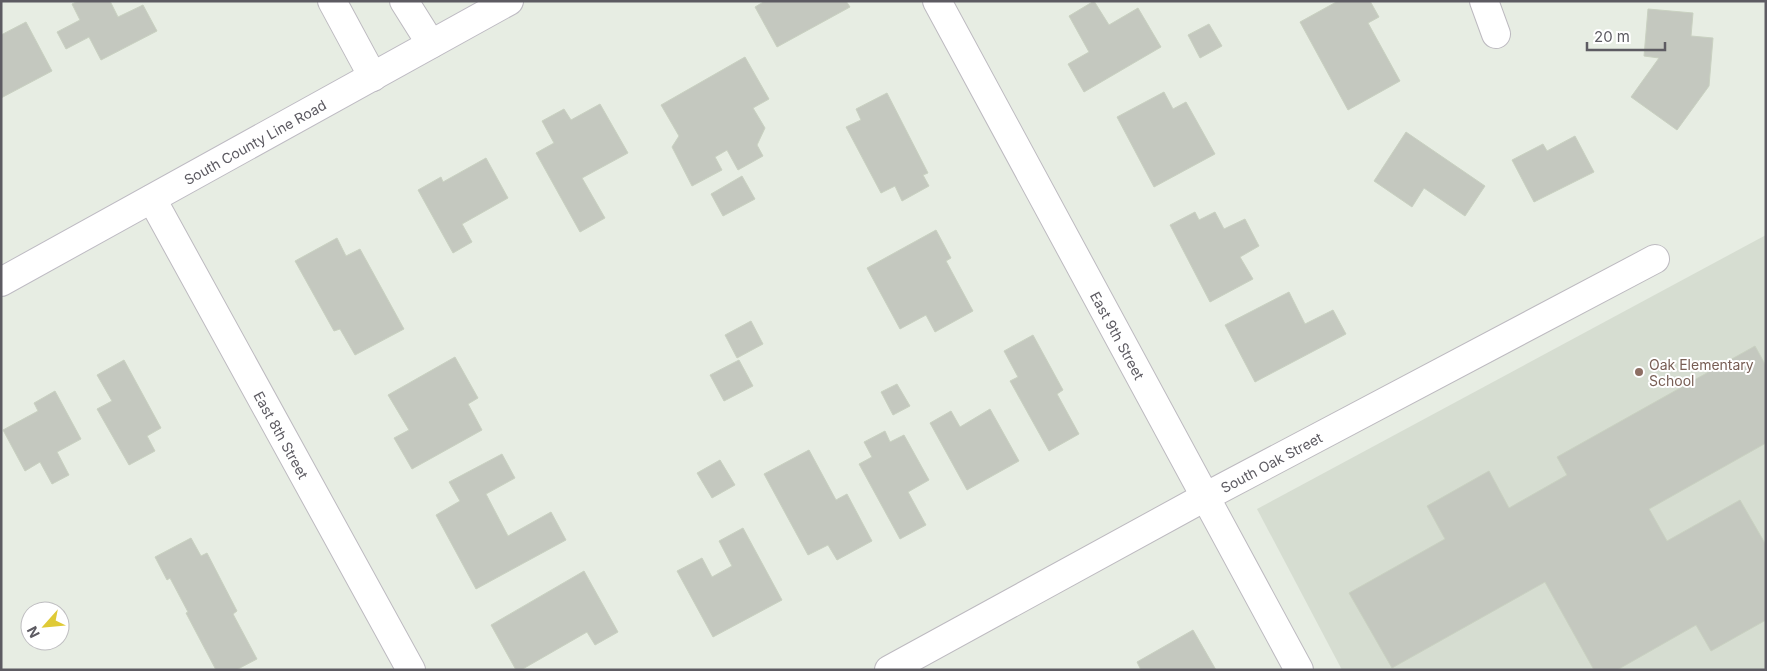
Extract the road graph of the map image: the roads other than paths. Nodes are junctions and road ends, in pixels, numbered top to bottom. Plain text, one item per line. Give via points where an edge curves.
1 (332, 1) edge
2 (404, 1) edge
3 (509, 1) edge
4 (936, 1) edge
5 (1484, 1) edge
6 (1496, 34) dead end
7 (431, 44) junction
8 (373, 77) junction
9 (152, 200) junction
10 (1655, 259) dead end
11 (1, 282) edge
12 (1205, 497) junction
13 (411, 670) edge
14 (889, 670) edge
15 (1299, 670) edge

1 - 8 street
2 - 7 street
3 - 7 street, South County Line Road
4 - 12 street, East 9th Street
5 - 6 street
7 - 8 street, South County Line Road
8 - 9 street, South County Line Road
9 - 11 street, South County Line Road
9 - 13 street, East 8th Street
10 - 12 street, South Oak Street
12 - 14 street, South Oak Street
12 - 15 street, East 9th Street

